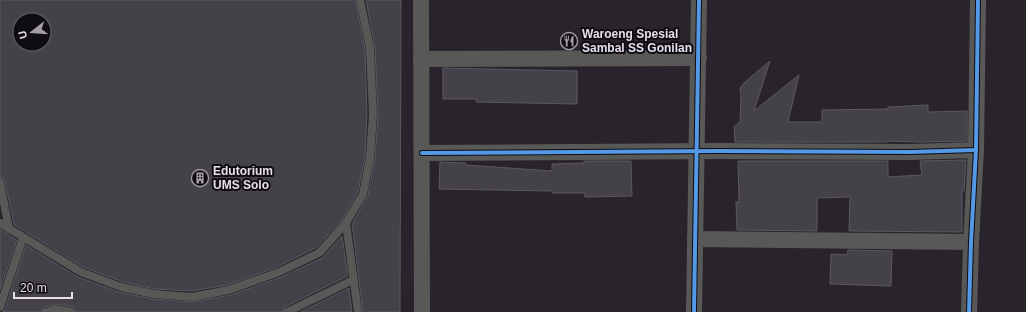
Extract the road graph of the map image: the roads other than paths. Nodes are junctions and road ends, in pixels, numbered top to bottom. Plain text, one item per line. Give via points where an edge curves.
1 (360, 0) edge
2 (421, 0) edge
3 (699, 0) edge
4 (978, 0) edge
5 (699, 58) junction
6 (421, 59) junction
7 (976, 150) junction
8 (697, 151) junction
9 (422, 153) junction
10 (0, 182) edge
11 (0, 223) edge
12 (346, 223) junction
13 (9, 229) junction
14 (23, 238) junction
15 (695, 240) junction
16 (971, 242) junction
17 (353, 280) junction
18 (0, 307) edge
19 (46, 312) edge
20 (71, 312) edge
21 (287, 312) edge
22 (358, 312) edge
23 (422, 312) edge
24 (694, 312) edge
25 (969, 312) edge

1 - 12 lane via 370,48 373,114 364,194
2 - 6 street
3 - 5 street
4 - 7 street
5 - 6 street
5 - 8 street
6 - 9 street
7 - 8 street
7 - 16 street
8 - 9 street
8 - 15 street
9 - 23 street
10 - 13 lane
11 - 13 lane
12 - 14 lane via 319,253 279,272 229,290 192,297 154,294 121,287 81,272
12 - 17 lane
13 - 14 lane
14 - 18 lane
15 - 16 street
15 - 24 street
16 - 25 street
17 - 21 lane
17 - 22 lane
19 - 20 lane via 55,309

